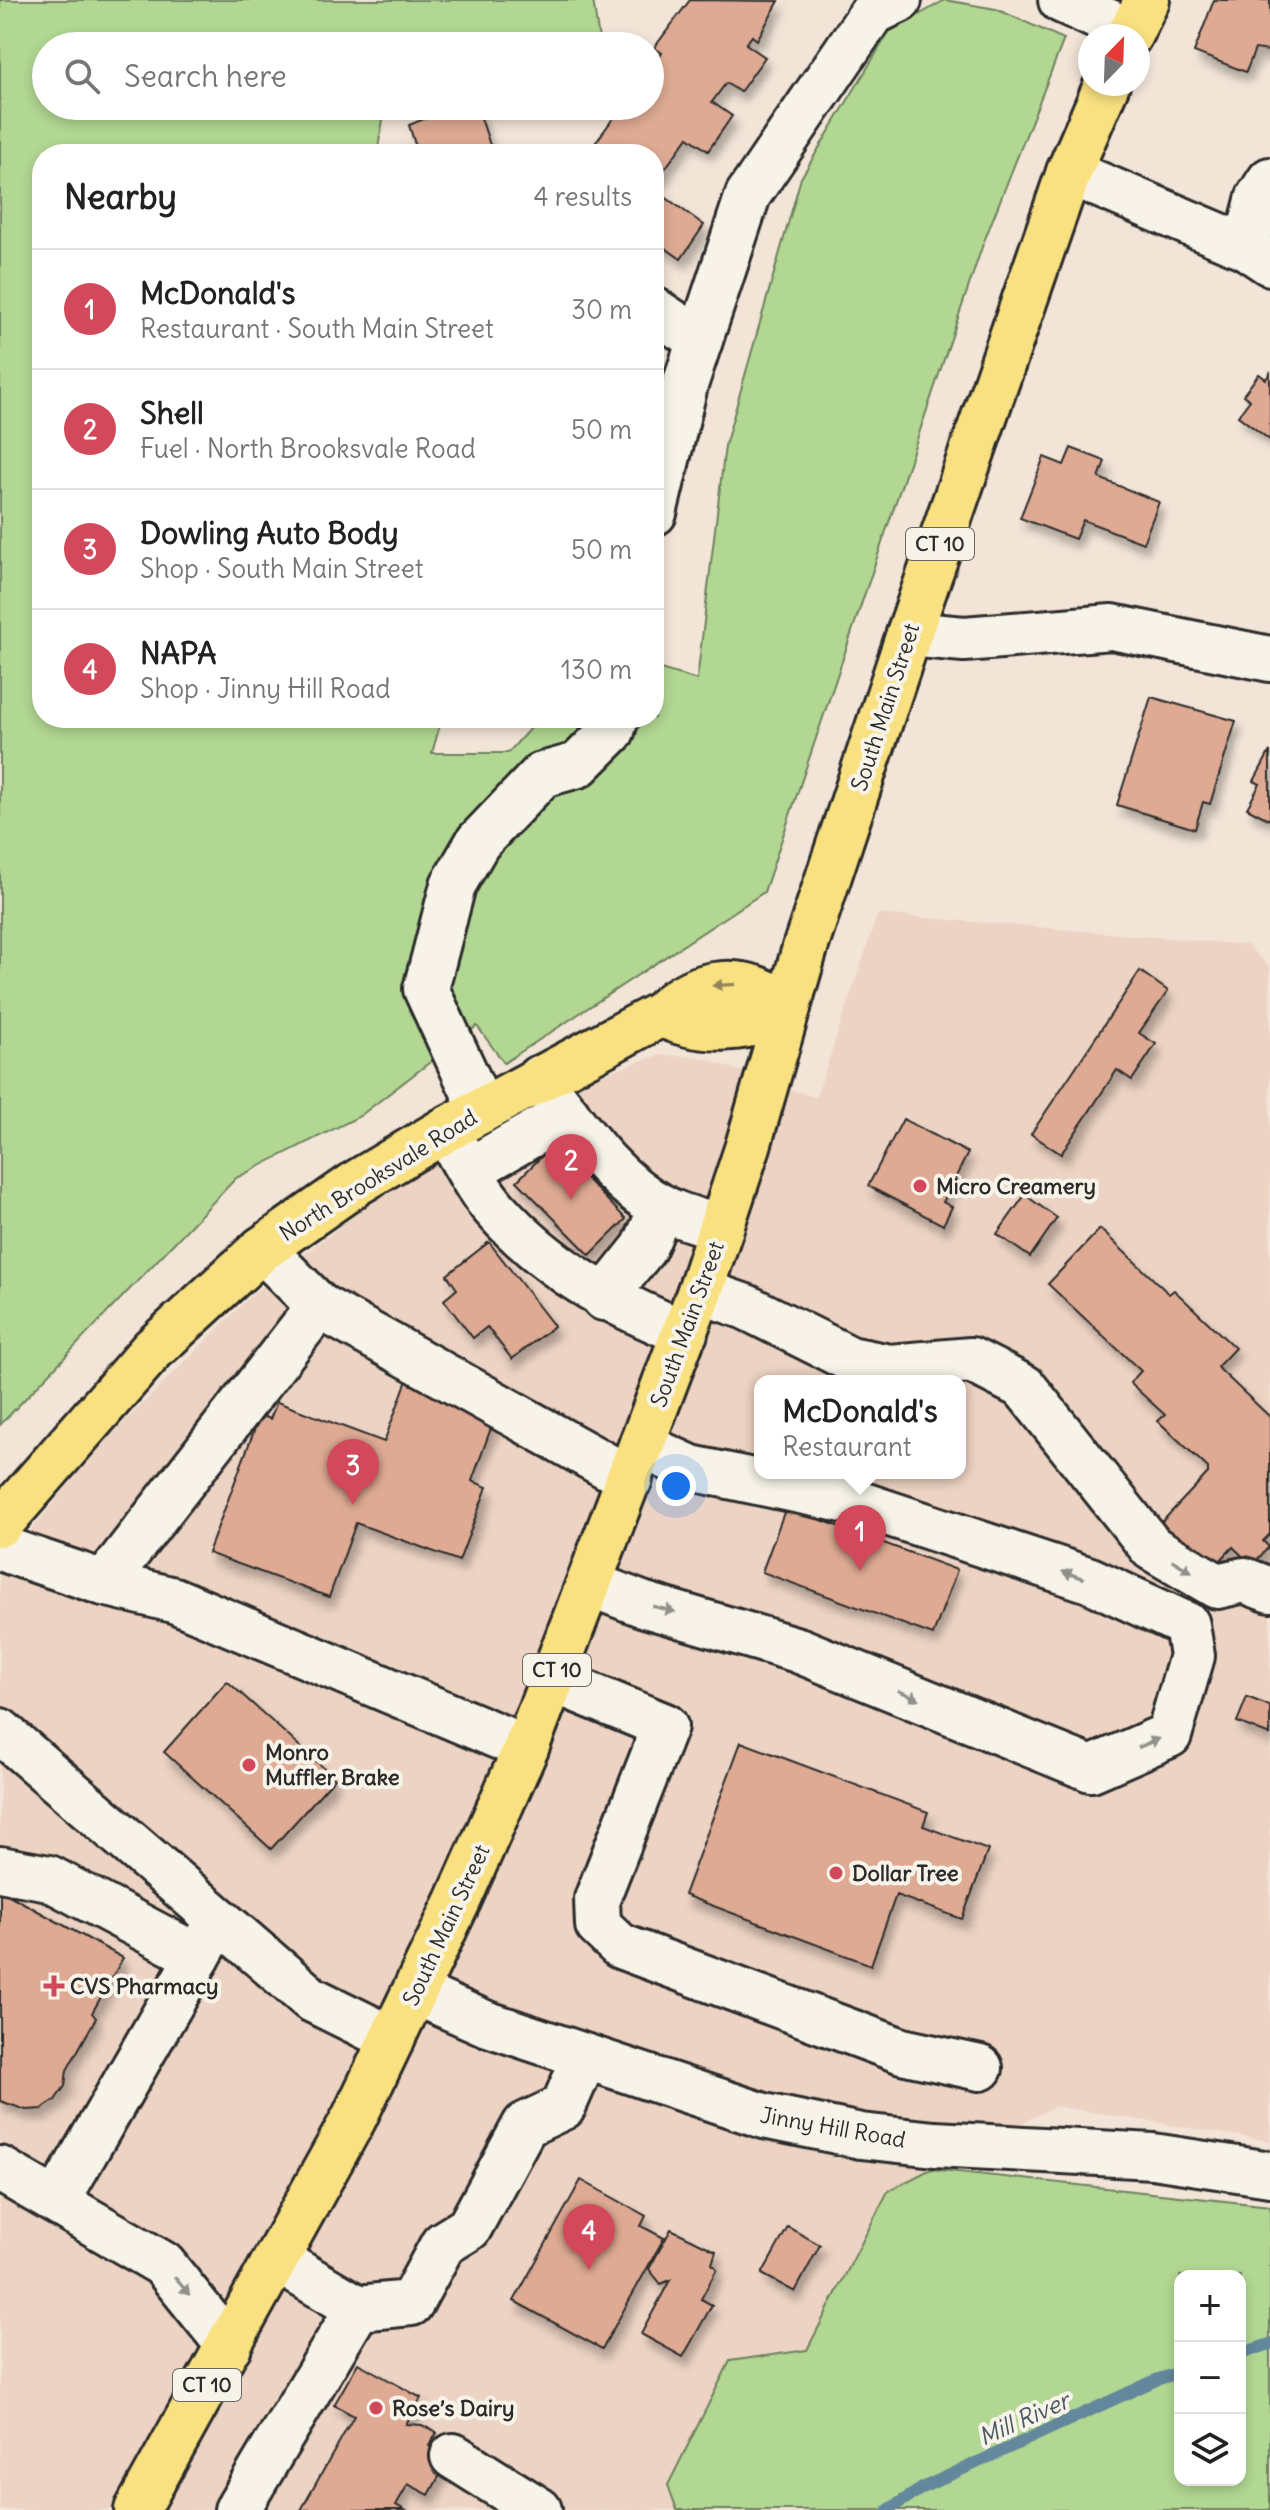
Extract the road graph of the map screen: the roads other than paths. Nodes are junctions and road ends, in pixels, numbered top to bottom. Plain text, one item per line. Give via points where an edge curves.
1 (899, 0) edge
2 (1061, 0) edge
3 (1136, 23) edge
4 (1102, 96) edge
5 (1069, 172) junction
6 (1270, 180) edge
7 (1258, 255) edge
8 (664, 317) edge
9 (700, 340) junction
10 (664, 472) edge
11 (909, 634) junction
12 (1270, 659) edge
13 (613, 728) edge
14 (788, 1008) junction
15 (539, 1078) junction
16 (567, 1114) junction
17 (463, 1120) junction
18 (470, 1170) junction
19 (662, 1207) junction
20 (721, 1228) junction
21 (262, 1249) junction
22 (700, 1291) junction
23 (604, 1298) junction
24 (319, 1306) junction
25 (685, 1333) junction
26 (637, 1462) junction
27 (0, 1524) edge
28 (0, 1548) edge
29 (104, 1583) junction
30 (590, 1584) junction
31 (1257, 1585) edge
32 (553, 1680) junction
33 (0, 1731) edge
34 (526, 1748) junction
35 (0, 1846) edge
36 (0, 1869) edge
37 (49, 1878) junction
38 (208, 1938) junction
39 (415, 1992) junction
40 (392, 2039) junction
41 (585, 2057) junction
42 (980, 2068) dead end
43 (1266, 2163) edge
44 (0, 2169) edge
45 (57, 2201) junction
46 (277, 2260) junction
47 (358, 2308) junction
48 (229, 2346) junction
49 (453, 2456) dead end
50 (137, 2510) edge
51 (237, 2510) edge
52 (539, 2510) edge

1 - 9 street via 872,13 748,195
2 - 3 street
4 - 5 main road, South Main Street / CT 10
5 - 7 street
5 - 11 main road, South Main Street / CT 10
6 - 7 street via 1259,197
8 - 9 street
9 - 10 street
11 - 12 street via 964,639 1112,627
11 - 14 main road, South Main Street / CT 10
13 - 17 street via 578,765 542,775 478,842 453,885 426,989
14 - 15 main road, North Brooksvale Road via 769,1021 734,1029 661,1014
14 - 20 main road, South Main Street / CT 10
15 - 16 street
15 - 17 main road, North Brooksvale Road
16 - 18 street
16 - 19 street via 592,1148
17 - 18 street
17 - 21 main road, North Brooksvale Road via 358,1182
18 - 23 street via 494,1208 569,1276
19 - 20 street
19 - 23 street via 644,1248
20 - 22 main road, South Main Street / CT 10
21 - 24 street
21 - 27 main road, North Brooksvale Road via 152,1350
22 - 25 main road, South Main Street / CT 10
22 -> 31 street via 746,1307 850,1359 890,1367 971,1360 1024,1387 1152,1548 1217,1586
23 - 25 street
24 - 26 street
24 - 29 street
25 - 26 main road, South Main Street / CT 10
26 - 30 main road, South Main Street / CT 10
30 -> 26 street via 798,1650 1091,1769 1169,1735 1192,1656 1187,1625 1090,1580 857,1503
28 - 29 street
29 - 34 street via 174,1600
30 - 32 main road, South Main Street / CT 10
32 - 34 main road, South Main Street / CT 10
32 - 42 street via 665,1726 597,1899 598,1925 620,1946 902,2051
33 - 38 street
34 - 39 main road, South Main Street / CT 10
35 - 37 street
36 - 37 street
37 - 38 street
38 - 40 street
38 - 45 street
39 - 40 main road, South Main Street / CT 10
39 - 41 street, Jinny Hill Road
40 - 46 main road, South Main Street / CT 10
41 - 43 street, Jinny Hill Road via 764,2116 861,2136
41 - 47 street via 563,2107 525,2125 469,2228 443,2244 411,2303
44 - 45 street
45 -> 48 street via 163,2264
46 - 47 street
46 - 48 main road, South Main Street / CT 10
47 - 51 street
48 - 50 main road, South Main Street / CT 10
49 - 52 street

